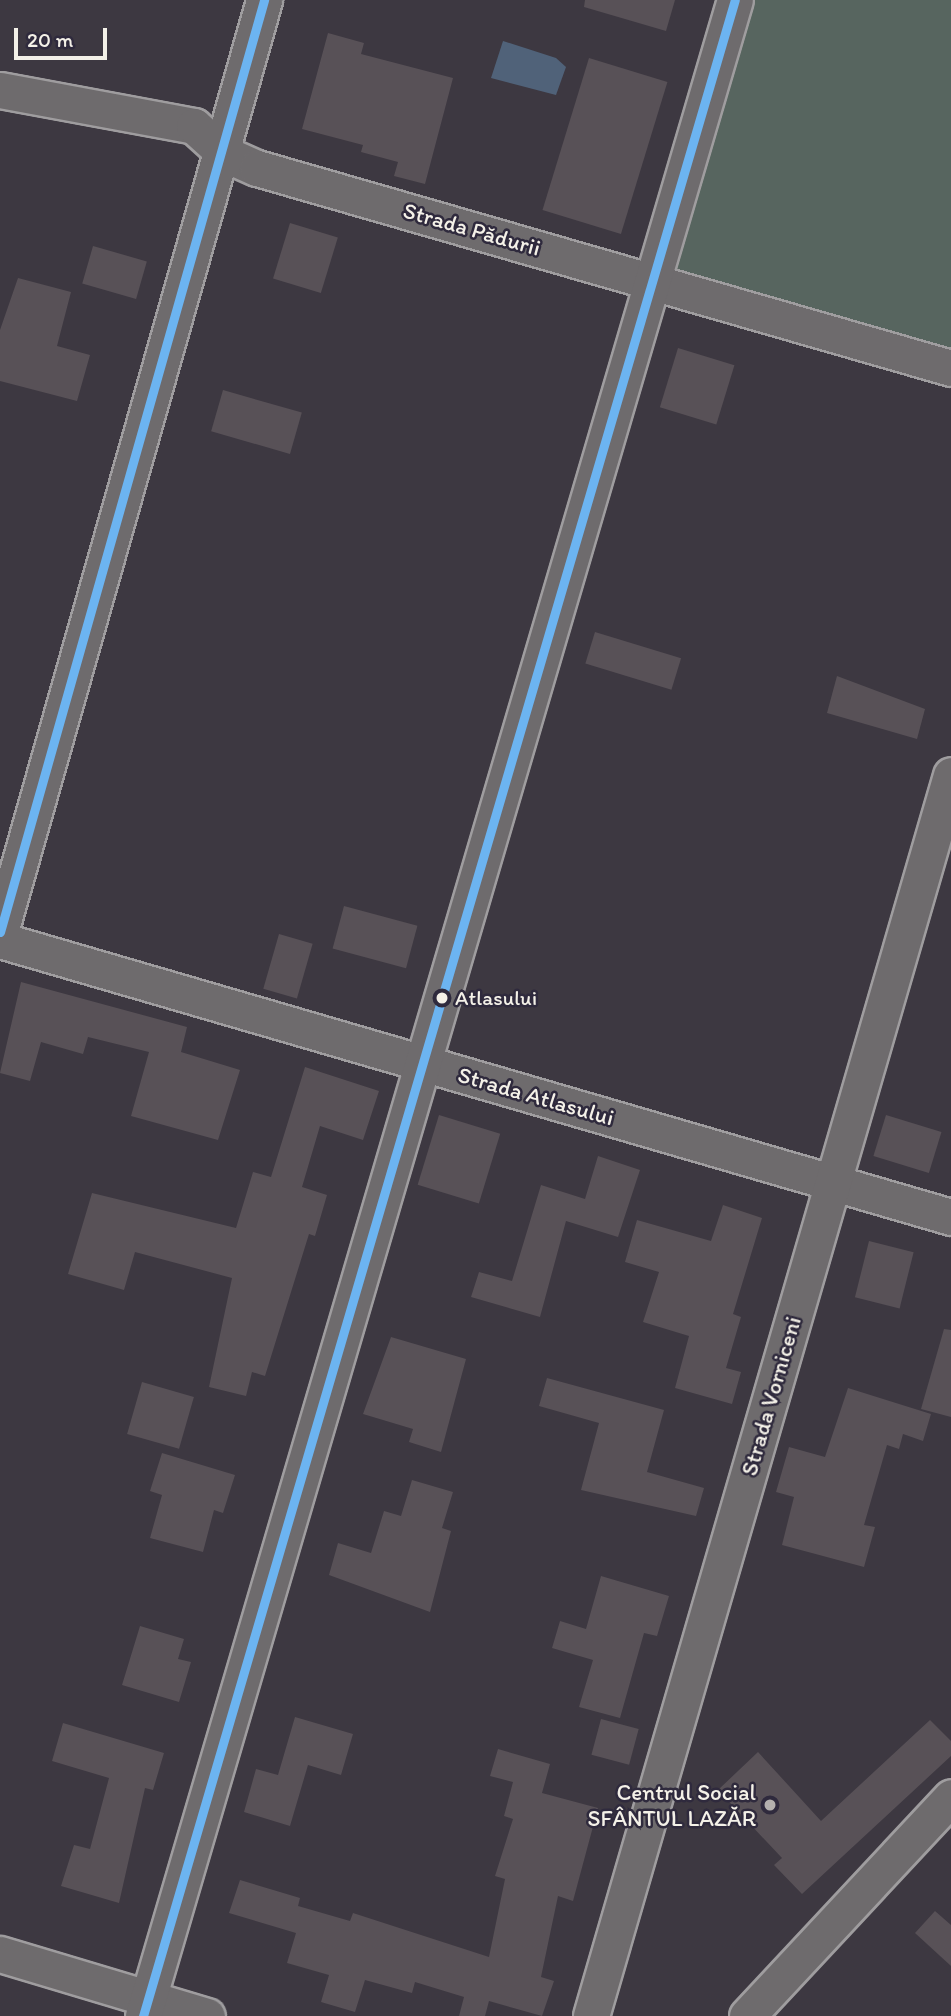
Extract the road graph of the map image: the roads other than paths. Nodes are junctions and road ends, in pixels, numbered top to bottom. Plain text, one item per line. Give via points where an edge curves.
1 (264, 0) edge
2 (735, 0) edge
3 (0, 90) edge
4 (225, 154) junction
5 (653, 281) junction
6 (951, 368) edge
7 (951, 775) edge
8 (0, 932) edge
9 (0, 940) edge
10 (426, 1065) junction
11 (833, 1182) junction
12 (951, 1217) edge
13 (951, 1797) edge
14 (0, 1954) edge
15 (146, 2007) edge
16 (207, 2016) edge
17 (591, 2016) edge
18 (747, 2016) edge

1 - 4 street
2 - 5 street
3 - 4 street, Strada Pădurii via 194,126
4 - 5 street, Strada Pădurii
4 - 8 street
5 - 6 street, Strada Pădurii
5 - 10 street
7 - 11 street, Strada Vorniceni
9 - 10 street, Strada Atlasului
10 - 11 street, Strada Atlasului
10 - 15 street
11 - 12 street, Strada Atlasului
11 - 17 street, Strada Vorniceni
13 - 18 street
14 - 15 street
15 - 16 street

